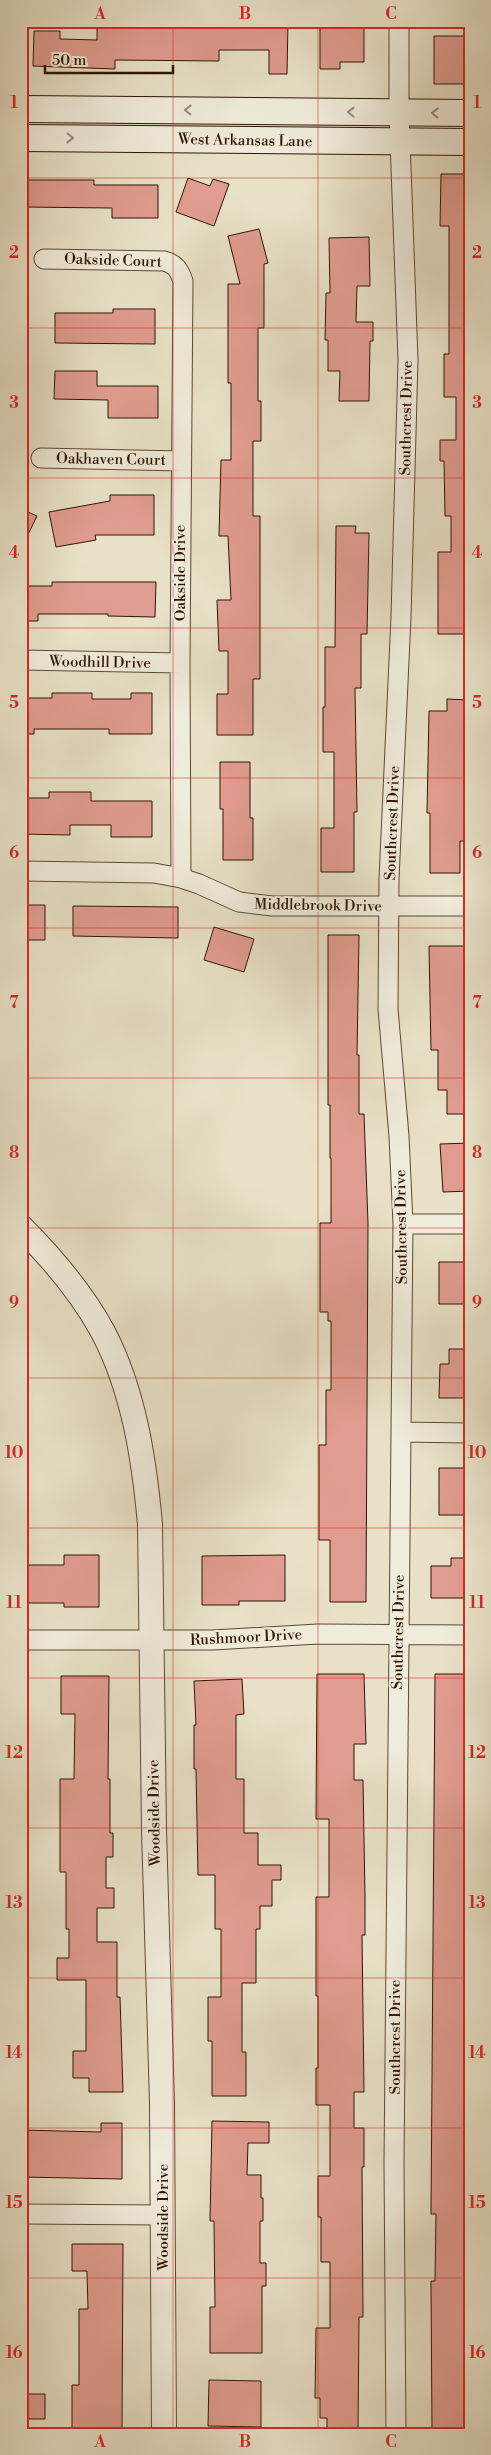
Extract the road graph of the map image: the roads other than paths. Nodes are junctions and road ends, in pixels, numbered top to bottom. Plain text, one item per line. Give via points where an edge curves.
1 (399, 21) edge
2 (21, 109) edge
3 (400, 112) junction
4 (470, 113) edge
5 (21, 138) edge
6 (400, 142) junction
7 (470, 142) edge
8 (44, 259) dead end
9 (179, 269) joint
10 (41, 458) dead end
11 (180, 461) junction
12 (21, 660) edge
13 (180, 663) junction
14 (21, 872) edge
15 (181, 878) junction
16 (389, 906) junction
17 (470, 906) edge
18 (403, 1224) junction
19 (470, 1224) edge
20 (21, 1227) edge
21 (21, 1337) edge
22 (21, 1362) edge
23 (401, 1432) junction
24 (470, 1433) edge
25 (397, 1635) junction
26 (470, 1635) edge
27 (150, 1639) junction
28 (21, 1640) edge
29 (21, 2214) edge
30 (163, 2215) junction
31 (164, 2434) edge
32 (396, 2434) edge

1 - 3 street, Southcrest Drive
3 -> 2 main road, West Arkansas Lane
4 -> 3 main road, West Arkansas Lane
3 - 6 street, Southcrest Drive
5 -> 6 main road, West Arkansas Lane
6 - 7 main road, West Arkansas Lane
6 - 16 street, Southcrest Drive via 408,360
8 - 9 street, Oakside Court via 164,261
9 - 11 street, Oakside Drive via 183,281
10 - 11 street, Oakhaven Court
11 - 13 street, Oakside Drive
12 - 13 street, Woodhill Drive
13 - 15 street, Oakside Drive
14 - 15 street, Middlebrook Drive via 154,874
15 - 16 street, Middlebrook Drive via 239,902 272,906
16 - 17 street, Middlebrook Drive
16 - 18 street, Southcrest Drive via 388,1009
18 - 19 street
18 - 23 street, Southcrest Drive
20 - 27 street, Woodside Drive via 78,1292 103,1333 135,1418 146,1476 150,1524
21 - 22 lane
23 - 24 street
23 - 25 street, Southcrest Drive
25 - 26 street, Rushmoor Drive
25 - 27 street, Rushmoor Drive
25 - 32 street, Southcrest Drive
27 - 28 street, Rushmoor Drive
27 - 30 street, Woodside Drive
29 - 30 street
30 - 31 street, Woodside Drive

